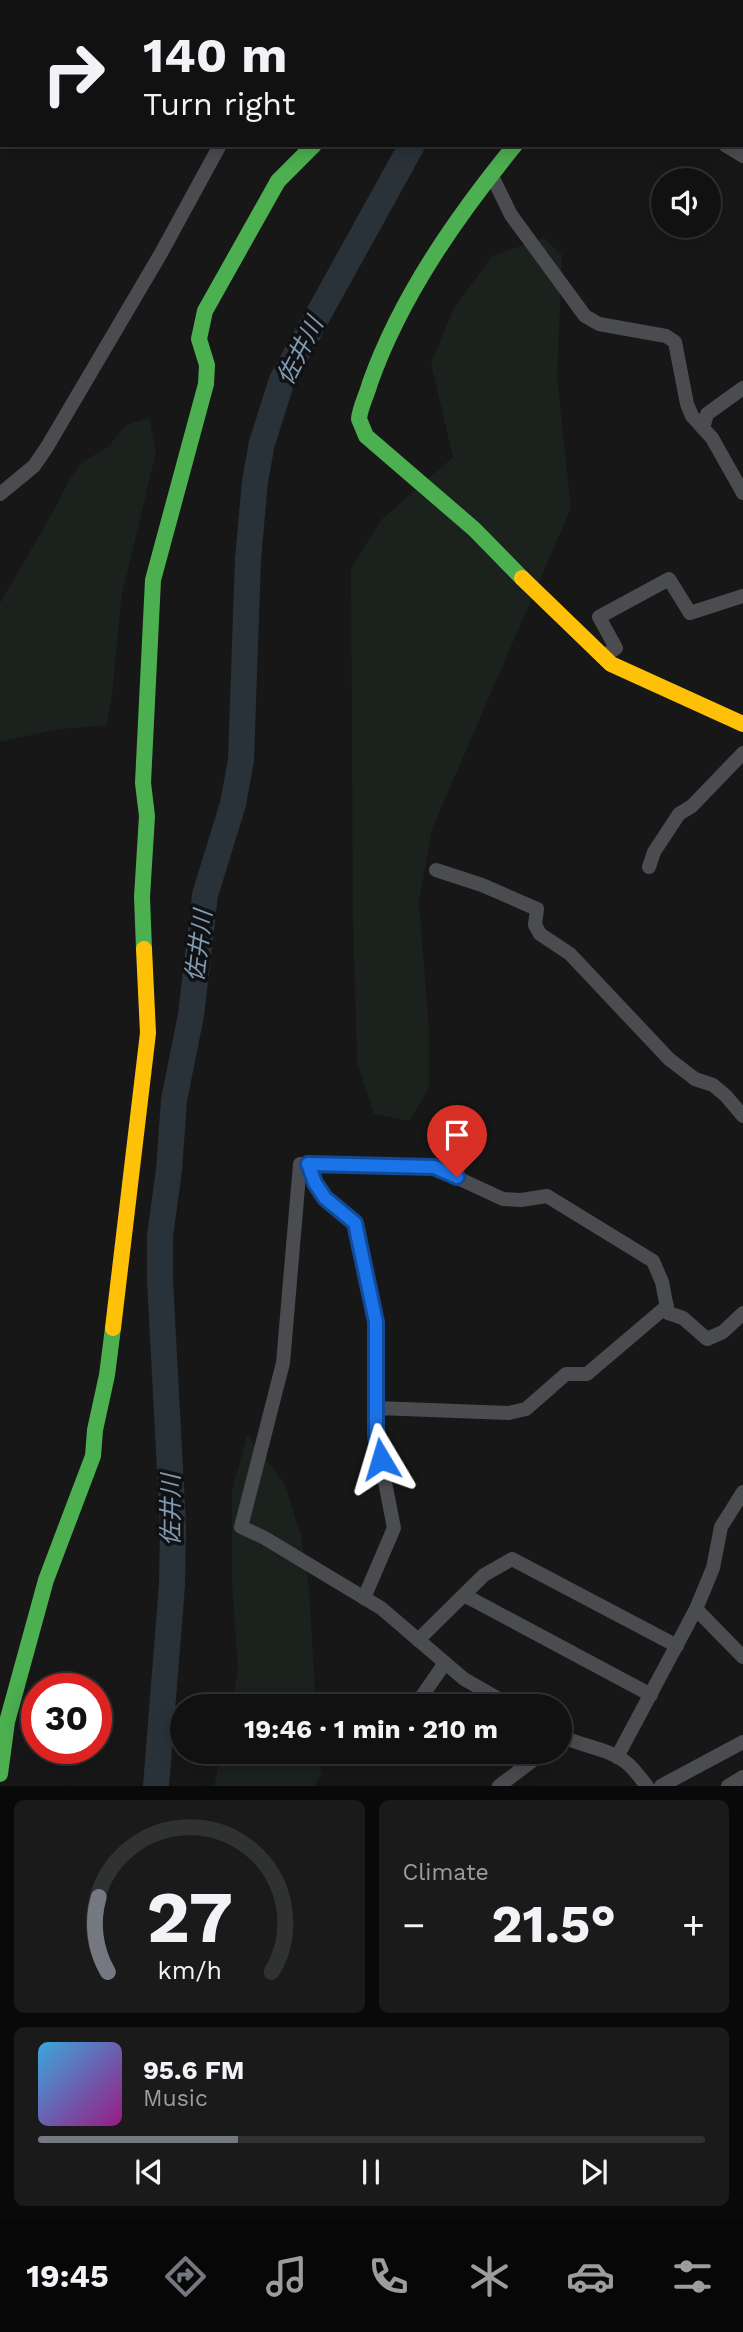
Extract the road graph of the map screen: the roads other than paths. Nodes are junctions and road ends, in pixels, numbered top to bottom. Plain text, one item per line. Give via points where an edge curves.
1 (219, 147) edge
2 (312, 147) edge
3 (514, 147) edge
4 (492, 176) junction
5 (743, 388) edge
6 (703, 428) junction
7 (742, 487) edge
8 (0, 494) edge
9 (743, 596) edge
10 (603, 657) junction
11 (743, 724) edge
12 (743, 753) edge
13 (649, 867) dead end
14 (436, 870) dead end
15 (743, 1116) edge
16 (308, 1164) junction
17 (667, 1306) junction
18 (743, 1313) edge
19 (377, 1408) junction
20 (743, 1492) edge
21 (464, 1595) junction
22 (364, 1598) junction
23 (696, 1609) junction
24 (418, 1640) junction
25 (677, 1646) junction
26 (743, 1657) edge
27 (445, 1663) junction
28 (423, 1694) edge
29 (490, 1694) edge
30 (650, 1695) junction
31 (572, 1741) edge
32 (743, 1742) edge
33 (617, 1757) junction
34 (528, 1764) edge
35 (0, 1774) edge
36 (743, 1777) edge
37 (499, 1786) edge
38 (647, 1786) edge
39 (661, 1786) edge
40 (727, 1786) edge

1 - 8 street via 47,447 34,466
2 - 35 street via 278,181 205,311 199,339 207,365 206,384 153,580 143,783 148,1033 107,1375 93,1456 46,1580 8,1722
3 - 4 street
4 - 6 street via 511,215 585,316 599,324 666,336 675,342 687,404
4 - 10 street via 424,274 389,335 360,424 366,436 474,529
5 - 6 street via 707,414
6 - 7 street
9 - 10 street via 690,613 669,579 598,617 616,648
10 - 11 street
12 - 13 street via 679,814
14 - 15 street via 537,909 535,925 540,934 570,954 669,1059 695,1079 713,1085
16 - 17 street via 434,1167 503,1199 547,1196 653,1261
16 - 19 street via 325,1198 355,1223 376,1322
16 - 22 street via 300,1164 283,1363 241,1527
17 - 18 street via 668,1313 683,1318 707,1339 723,1332
17 - 19 street via 587,1374 566,1374 526,1409 509,1413
19 - 22 street via 376,1436 394,1528
20 - 23 street via 722,1527 713,1568
21 - 24 street
21 - 25 street via 512,1559
21 - 30 street
22 - 24 street
23 - 25 street
23 - 26 street
24 - 27 street
25 - 30 street
27 - 28 street
27 - 29 street
30 - 33 street
31 - 33 street
32 - 39 street
33 - 38 street
34 - 37 street
36 - 40 street

